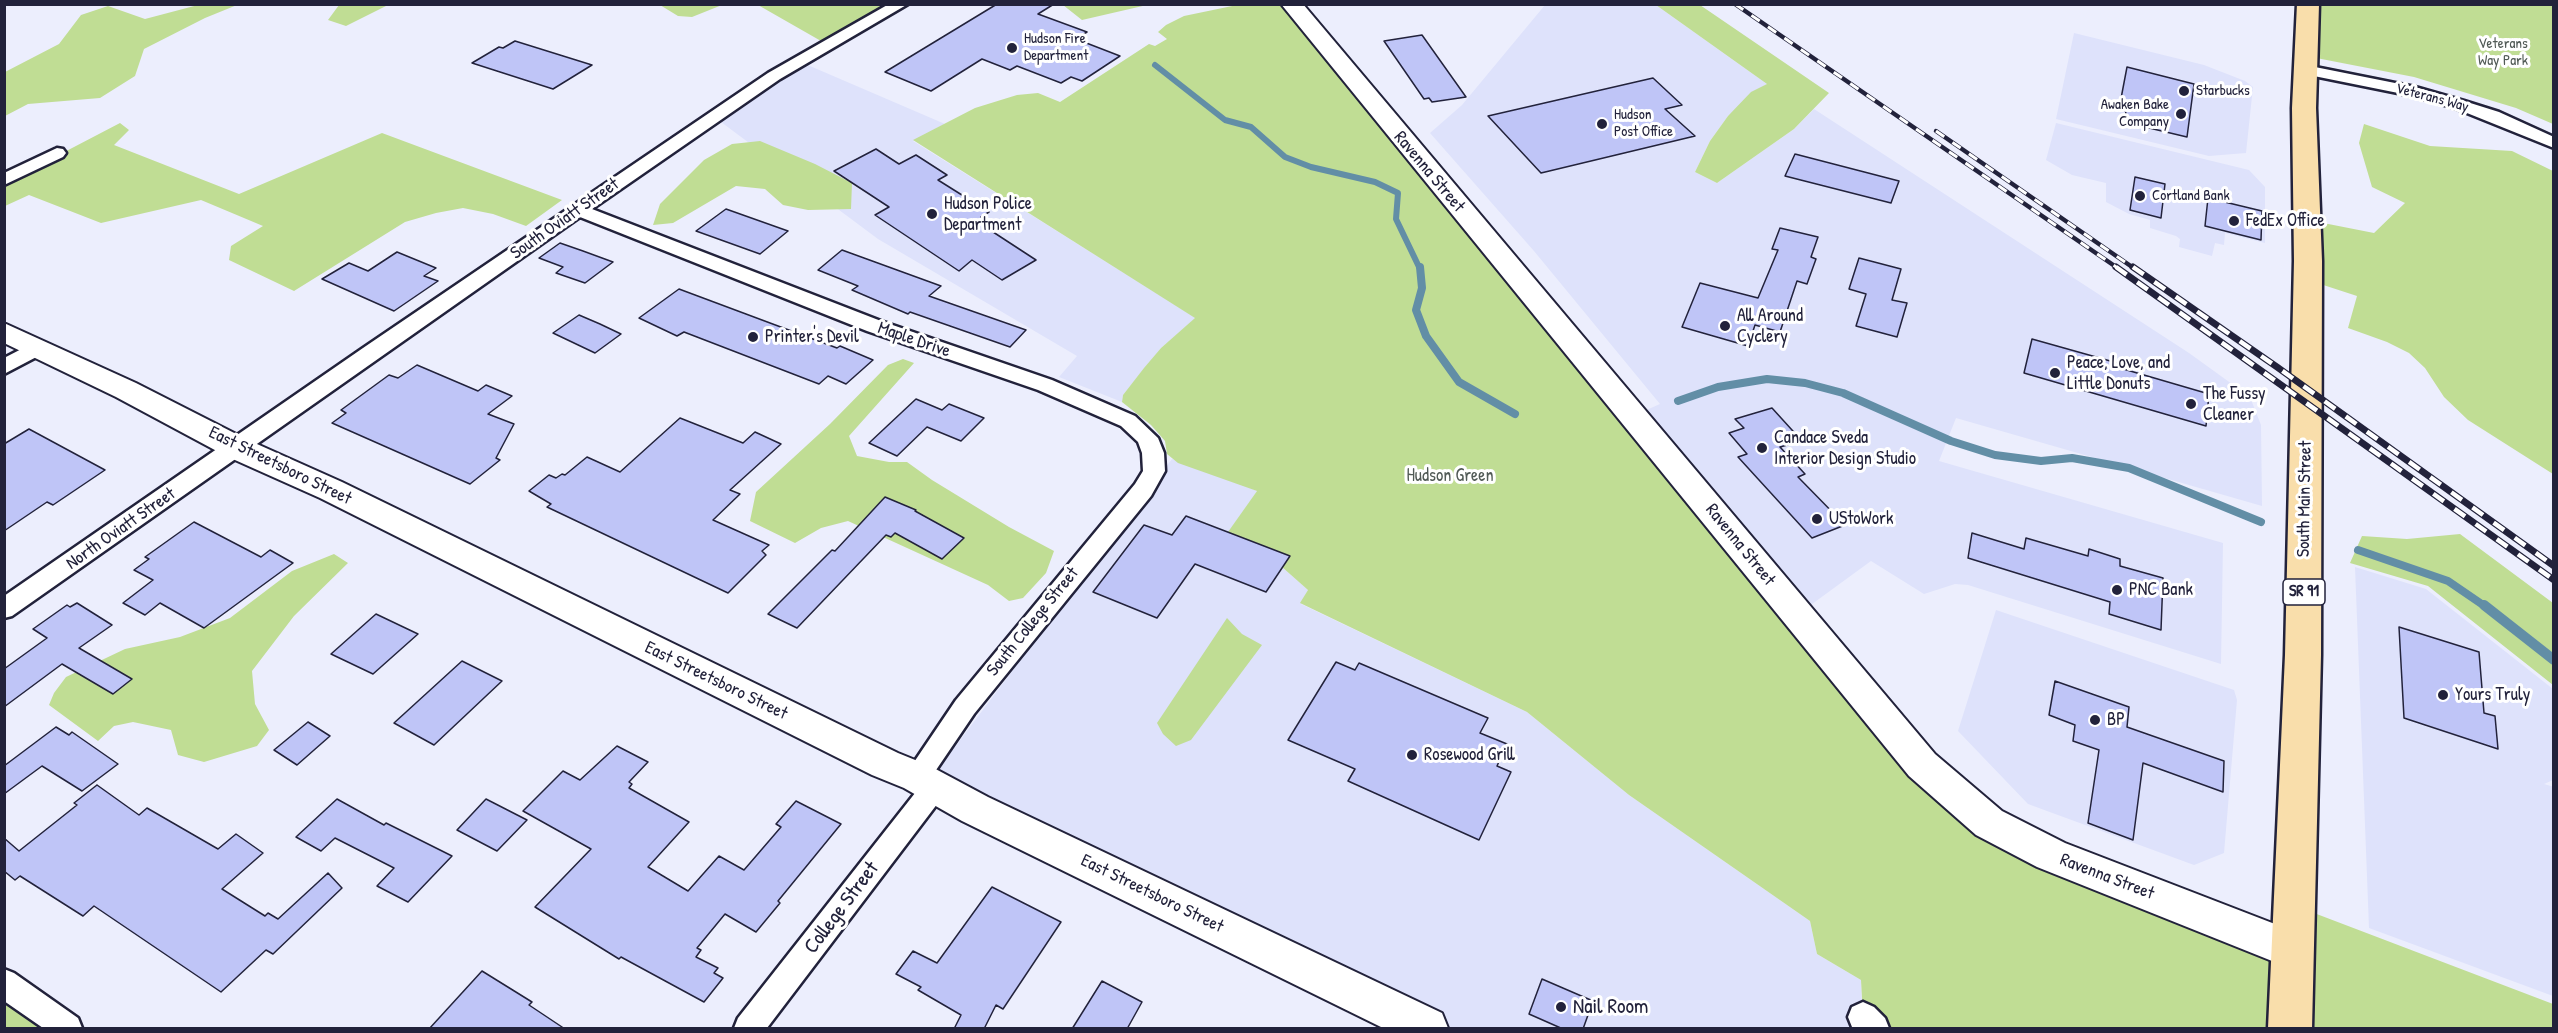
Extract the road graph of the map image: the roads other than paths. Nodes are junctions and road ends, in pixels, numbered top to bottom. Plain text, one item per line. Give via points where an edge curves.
1 (901, 4) edge
2 (1291, 4) edge
3 (2308, 4) edge
4 (2305, 70) junction
5 (2553, 143) edge
6 (57, 153) dead end
7 (4, 180) edge
8 (578, 210) junction
9 (4, 332) edge
10 (37, 348) junction
11 (4, 367) edge
12 (237, 448) junction
13 (1154, 471) joint
14 (4, 609) edge
15 (926, 782) junction
16 (2292, 950) junction
17 (4, 983) edge
18 (67, 1029) edge
19 (749, 1029) edge
20 (1427, 1029) edge
21 (2290, 1029) edge

1 - 8 street, South Oviatt Street via 774,76
2 - 16 main road, Ravenna Street via 1922,765 1989,823 2051,855
3 - 4 main road, South Main Street / SR 91
4 - 5 street, Veterans Way via 2458,104
4 - 16 main road, South Main Street / SR 91 via 2308,261 2303,655
6 - 7 street
8 - 12 street, South Oviatt Street
8 - 13 street, Maple Drive via 866,323 1045,385 1128,421 1147,438 1154,453
9 - 10 main road, East Streetsboro Street
10 - 11 street
10 - 12 main road, East Streetsboro Street
12 - 14 street, North Oviatt Street
12 - 15 main road, East Streetsboro Street via 331,490
13 - 15 street, South College Street via 1143,490 965,707
15 - 19 street, College Street
15 - 20 main road, East Streetsboro Street
16 - 21 main road, South Main Street / SR 91
17 - 18 street

